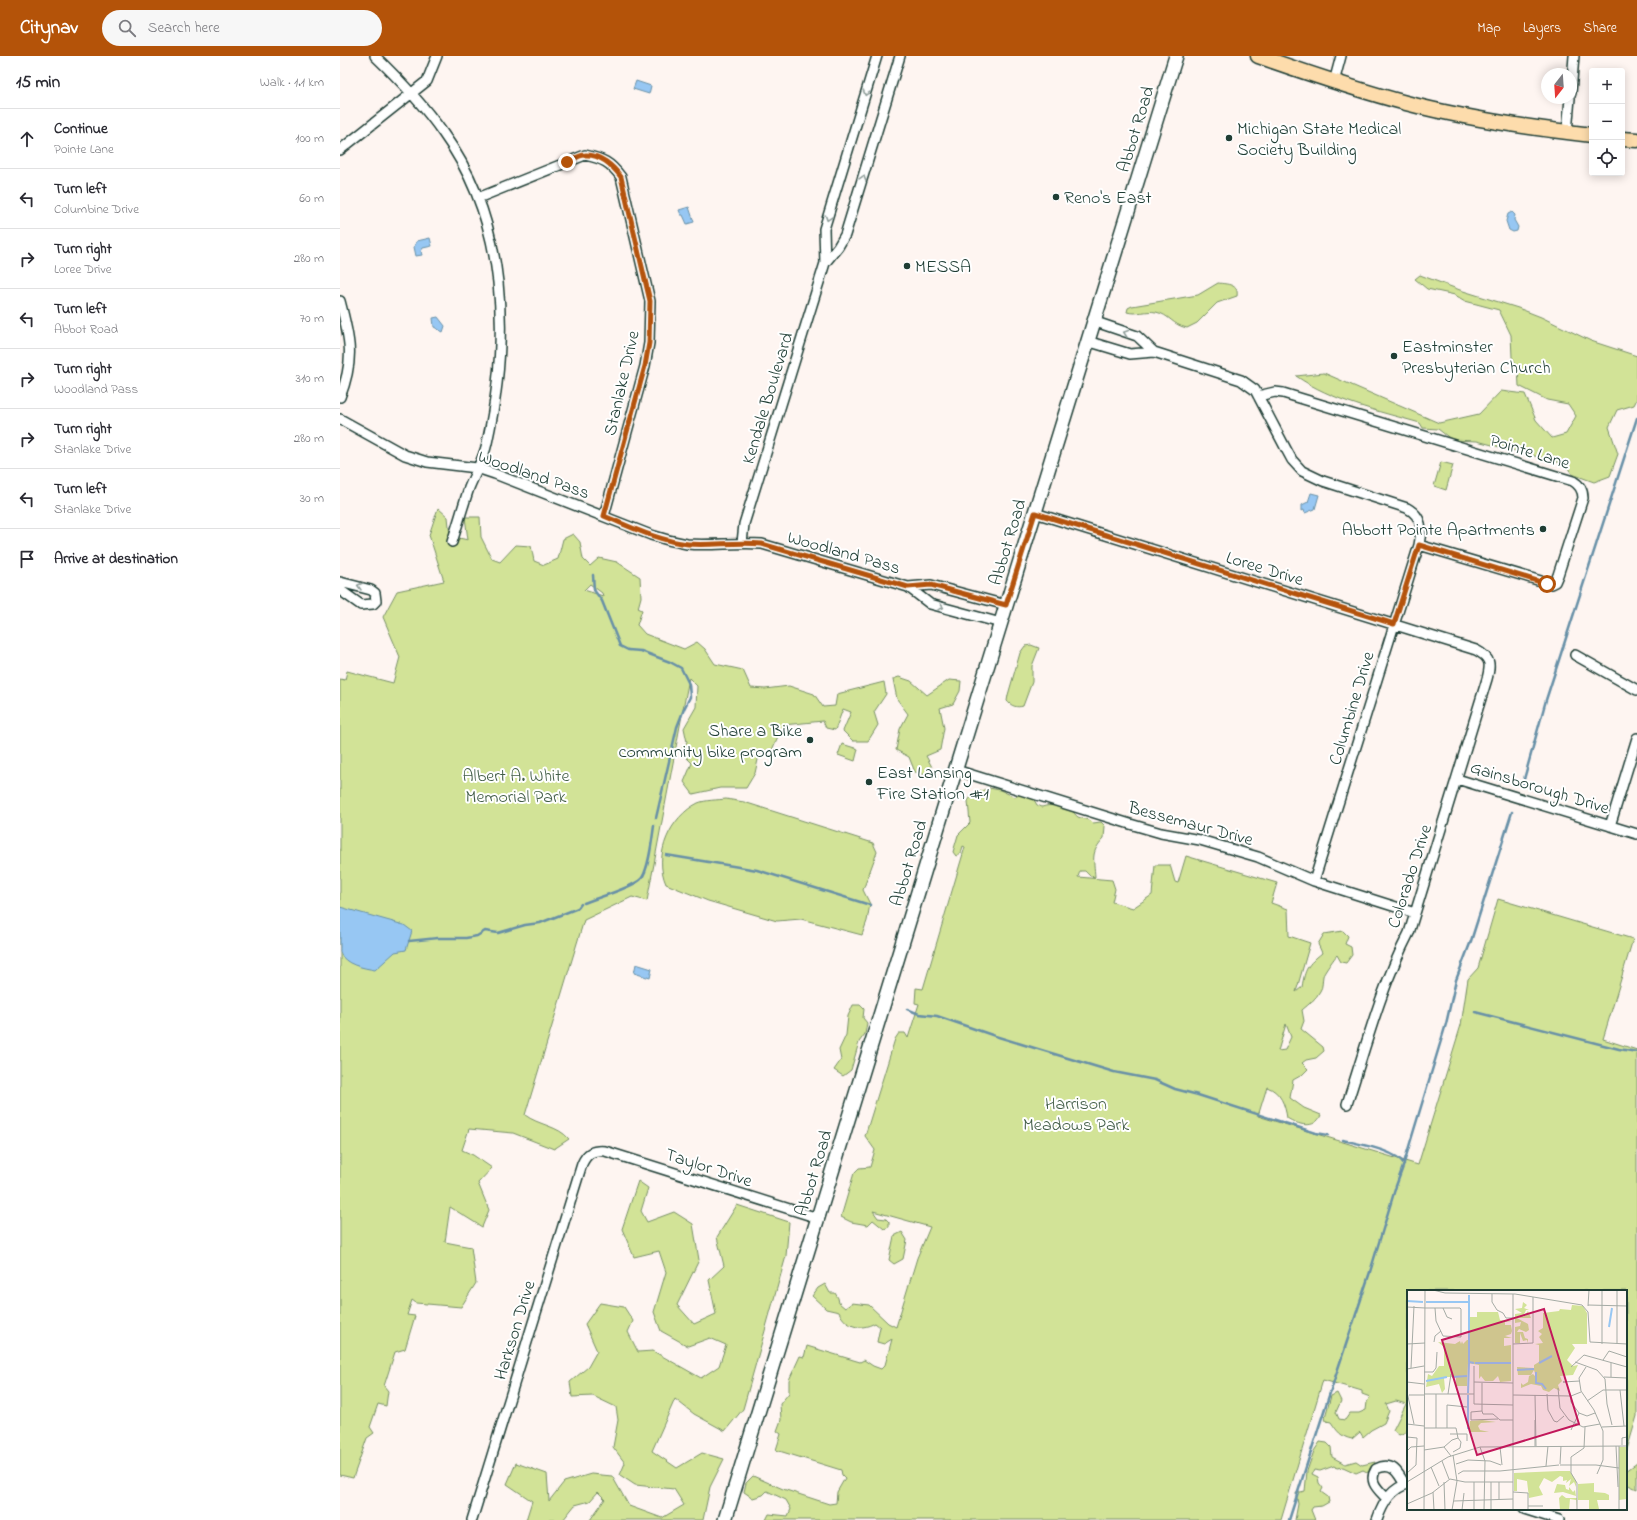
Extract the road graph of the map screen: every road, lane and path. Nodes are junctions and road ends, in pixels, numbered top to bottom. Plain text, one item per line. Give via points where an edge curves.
1 (375, 56) edge
2 (438, 56) edge
3 (877, 56) edge
4 (900, 56) edge
5 (1176, 56) edge
6 (1258, 56) edge
7 (1341, 56) edge
8 (1574, 56) edge
9 (1573, 68) edge
10 (1334, 82) junction
11 (412, 93) junction
12 (1569, 104) edge
13 (1567, 132) junction
14 (1589, 135) edge
15 (1625, 139) edge
16 (1637, 140) edge
17 (340, 150) edge
18 (478, 198) junction
19 (825, 263) junction
20 (340, 301) edge
21 (1093, 321) junction
22 (1087, 341) junction
23 (1154, 352) junction
24 (1258, 396) junction
25 (340, 397) edge
26 (340, 419) edge
27 (477, 468) junction
28 (1035, 513) junction
29 (604, 516) junction
30 (452, 542) dead end
31 (742, 542) junction
32 (1419, 545) junction
33 (340, 582) edge
34 (908, 587) junction
35 (340, 590) edge
36 (1006, 605) junction
37 (1001, 623) junction
38 (1394, 624) junction
39 (1484, 654) joint
40 (1575, 655) dead end
41 (1637, 690) edge
42 (1637, 738) edge
43 (956, 770) junction
44 (1457, 779) junction
45 (1610, 826) junction
46 (1637, 834) edge
47 (1314, 881) junction
48 (1415, 913) junction
49 (1347, 1104) dead end
50 (590, 1152) joint
51 (818, 1218) junction
52 (1403, 1486) edge
53 (1387, 1499) junction
54 (1529, 1514) edge
55 (472, 1520) edge
56 (725, 1520) edge
57 (1377, 1520) edge
58 (1559, 1520) edge

1 - 11 street
2 - 11 street via 427,81
3 -> 19 street, Kendale Boulevard via 824,229
19 -> 4 street, Kendale Boulevard via 845,235
5 - 21 main road, Abbot Road
6 - 10 main road
7 - 10 street
8 - 9 street
10 - 13 main road via 1406,103 1465,116
11 - 17 street
11 - 18 street via 444,134
12 - 13 street
13 - 14 main road
15 - 16 main road
18 - 27 street via 496,267 501,332 487,445
18 - 29 street, Stanlake Drive via 585,155 613,165 621,177 650,301 651,323 645,366
19 - 31 street, Kendale Boulevard via 744,524
20 - 25 street via 351,352
21 - 22 main road, Abbot Road
23 -> 21 street via 1136,336
22 - 23 street via 1130,354
22 - 28 main road, Abbot Road
23 - 24 street via 1241,380 1255,390
24 - 32 street via 1292,460 1302,471 1323,481 1415,512 1419,519 1421,535
24 - 32 street, Pointe Lane via 1283,393 1573,481 1582,489 1582,498 1558,575 1551,584
26 - 27 street, Woodland Pass via 405,455 440,464
27 - 29 street, Woodland Pass
27 - 30 street
28 - 36 main road, Abbot Road
28 - 38 street, Loree Drive
29 - 31 street, Woodland Pass via 669,541 688,544
31 - 34 street, Woodland Pass via 762,544
32 - 38 street, Columbine Drive
35 -> 33 street via 361,605 373,604 376,601 375,593 371,590
34 - 36 street, Woodland Pass via 931,585
34 -> 37 street, Woodland Pass via 930,604
36 - 37 main road, Abbot Road
37 - 43 main road, Abbot Road
38 - 39 street, Loree Drive
38 - 47 street, Columbine Drive
39 - 44 street, Colorado Drive via 1490,669
40 - 41 street
42 - 45 street
43 - 47 street, Bessemaur Drive via 1160,833 1200,840 1258,858
43 - 51 main road, Abbot Road
44 - 45 street, Gainsborough Drive
44 - 48 street, Colorado Drive
45 - 46 street, Gainsborough Drive
47 - 48 street, Bessemaur Drive
48 - 49 street, Colorado Drive via 1382,995
50 - 51 street, Taylor Drive via 605,1150
50 - 55 street, Harkson Drive via 582,1164
51 - 56 main road, Abbot Road
52 - 53 street
52 - 53 street via 1398,1472 1391,1466 1376,1469 1372,1478 1373,1484
53 - 57 street
54 - 58 street

